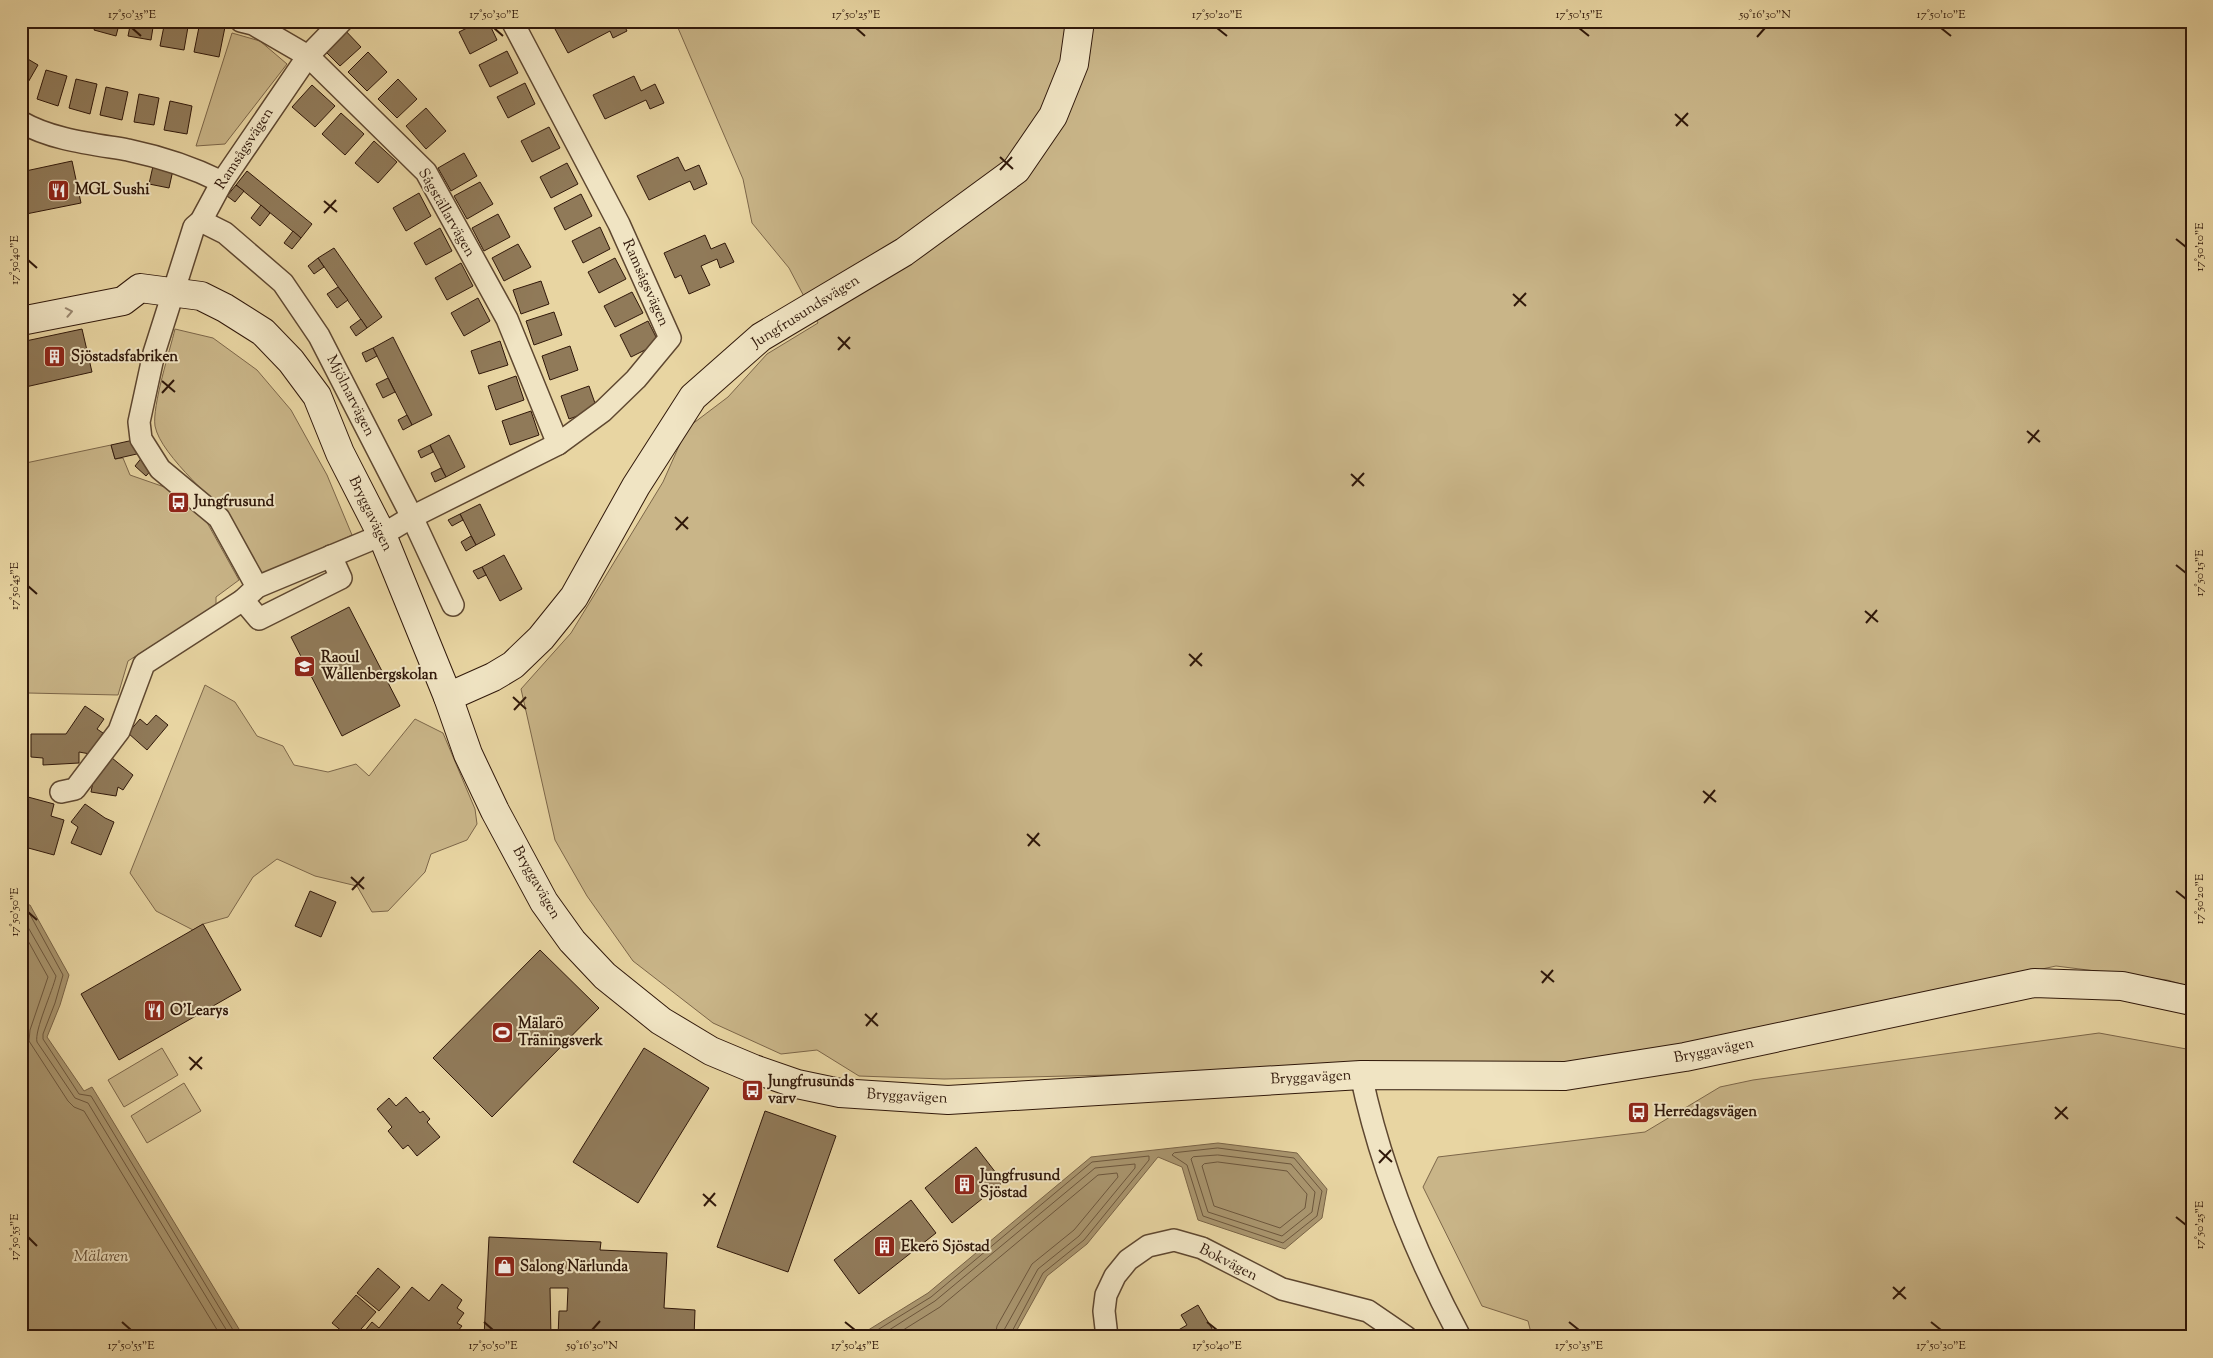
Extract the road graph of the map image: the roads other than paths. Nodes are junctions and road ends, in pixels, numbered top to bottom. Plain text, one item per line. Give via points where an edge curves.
1 (240, 21) edge
2 (342, 21) edge
3 (512, 21) edge
4 (1080, 21) edge
5 (308, 56) junction
6 (21, 122) edge
7 (222, 182) junction
8 (202, 222) junction
9 (175, 292) junction
10 (21, 321) edge
11 (558, 444) junction
12 (412, 517) junction
13 (382, 535) junction
14 (331, 556) junction
15 (250, 594) junction
16 (453, 605) dead end
17 (448, 697) junction
18 (61, 792) dead end
19 (2192, 1001) edge
20 (1361, 1075) junction
21 (1107, 1337) edge
22 (1406, 1337) edge
23 (1460, 1337) edge

1 - 5 street, Sågställarvägen via 253,24
2 - 5 street, Ramsågsvägen
3 - 11 street, Ramsågsvägen via 619,224 670,338 636,380 603,411
4 - 17 main road, Jungfrusundsvägen via 1074,64 1054,116 1016,170 904,252 760,337 694,397 636,486 574,597 541,638 513,665
5 - 7 street, Ramsågsvägen
5 - 11 street, Sågställarvägen via 426,172 507,319
6 - 7 street via 52,134 152,156 195,169
7 - 8 street, Ramsågsvägen
8 - 9 street, Ramsågsvägen via 194,227
8 - 12 street, Mjölnarvägen via 225,233 282,283 319,336
10 -> 9 main road, Bryggavägen via 123,301 140,288
9 - 13 main road, Bryggavägen via 200,296 225,308 263,332 291,361 316,396 340,453
9 - 15 street, Ramsågsvägen via 154,353 139,422 141,440 160,469 219,518
11 - 12 street, Ramsågsvägen
12 - 13 street, Ramsågsvägen
12 - 16 street, Mjölnarvägen
13 - 14 street, Ramsågsvägen
13 - 17 main road, Bryggavägen
14 - 15 street, Ramsågsvägen
14 - 15 street, Ramsågsvägen via 341,578 258,620
15 - 18 street, Ramsågsvägen via 144,664 119,731 75,789
17 - 20 main road, Bryggavägen via 468,754 495,811 544,902 572,941 605,976 661,1021 711,1051 754,1069 797,1084 840,1093 948,1100
19 - 20 main road, Bryggavägen via 2122,986 2034,983 1685,1057 1564,1076
20 - 23 street via 1372,1127 1382,1154 1416,1242
21 - 22 street, Bokvägen via 1106,1295 1115,1276 1128,1260 1148,1246 1174,1240 1202,1248 1282,1289 1368,1311

